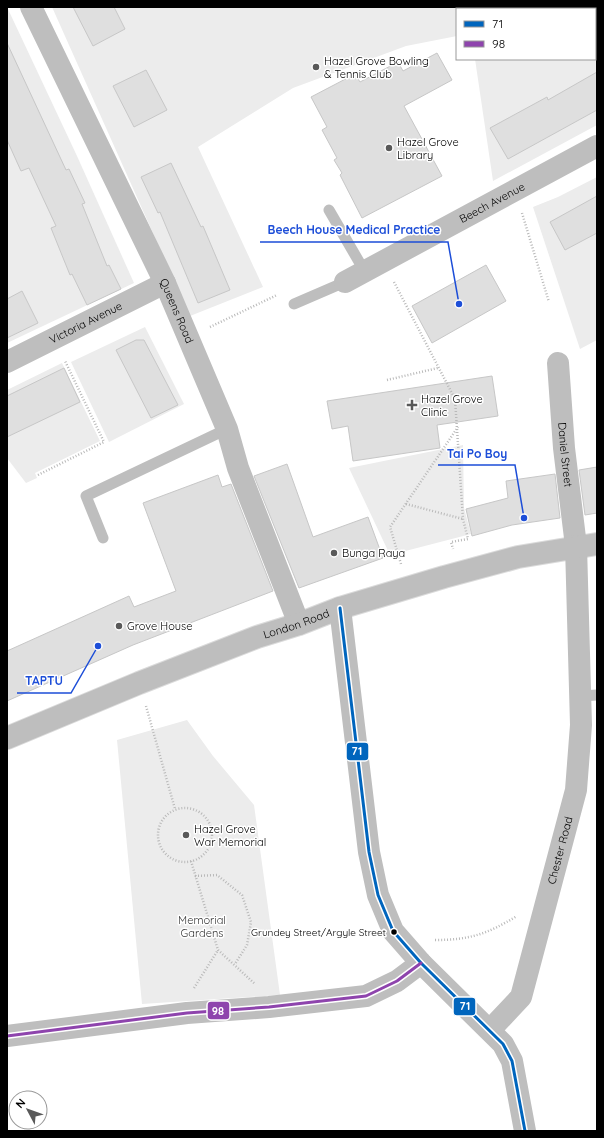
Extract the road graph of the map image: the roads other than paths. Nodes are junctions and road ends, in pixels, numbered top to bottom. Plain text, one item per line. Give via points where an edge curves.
1 (31, 7) edge
2 (597, 146) edge
3 (328, 210) dead end
4 (374, 267) junction
5 (345, 282) joint
6 (165, 283) junction
7 (294, 304) dead end
8 (7, 362) edge
9 (558, 363) dead end
10 (227, 429) junction
11 (103, 538) dead end
12 (597, 544) edge
13 (576, 546) junction
14 (340, 608) junction
15 (299, 624) junction
16 (588, 695) edge
17 (7, 738) edge
18 (421, 963) junction
19 (490, 1030) junction
20 (7, 1036) edge
21 (525, 1131) edge

1 - 6 main road, Queens Road
2 - 4 main road, Beech Avenue
3 - 4 lane
4 - 5 main road, Beech Avenue
5 - 7 lane
6 - 8 main road, Victoria Avenue
6 - 10 main road, Queens Road
9 - 13 main road, Daniel Street via 564,448
10 - 11 lane via 86,496
10 - 15 main road, Queens Road via 238,468
12 - 13 main road, London Road
13 - 14 main road, London Road via 518,557
13 - 16 main road, Chester Road
14 - 15 main road, London Road
14 - 18 main road via 368,852 378,895 393,931
15 - 17 main road, London Road via 257,637 139,683
16 - 19 main road, Chester Road via 581,725 576,790 521,997
18 - 19 main road
18 - 20 main road via 398,982 366,996 269,1008 187,1013
19 - 21 main road via 503,1044 512,1061

